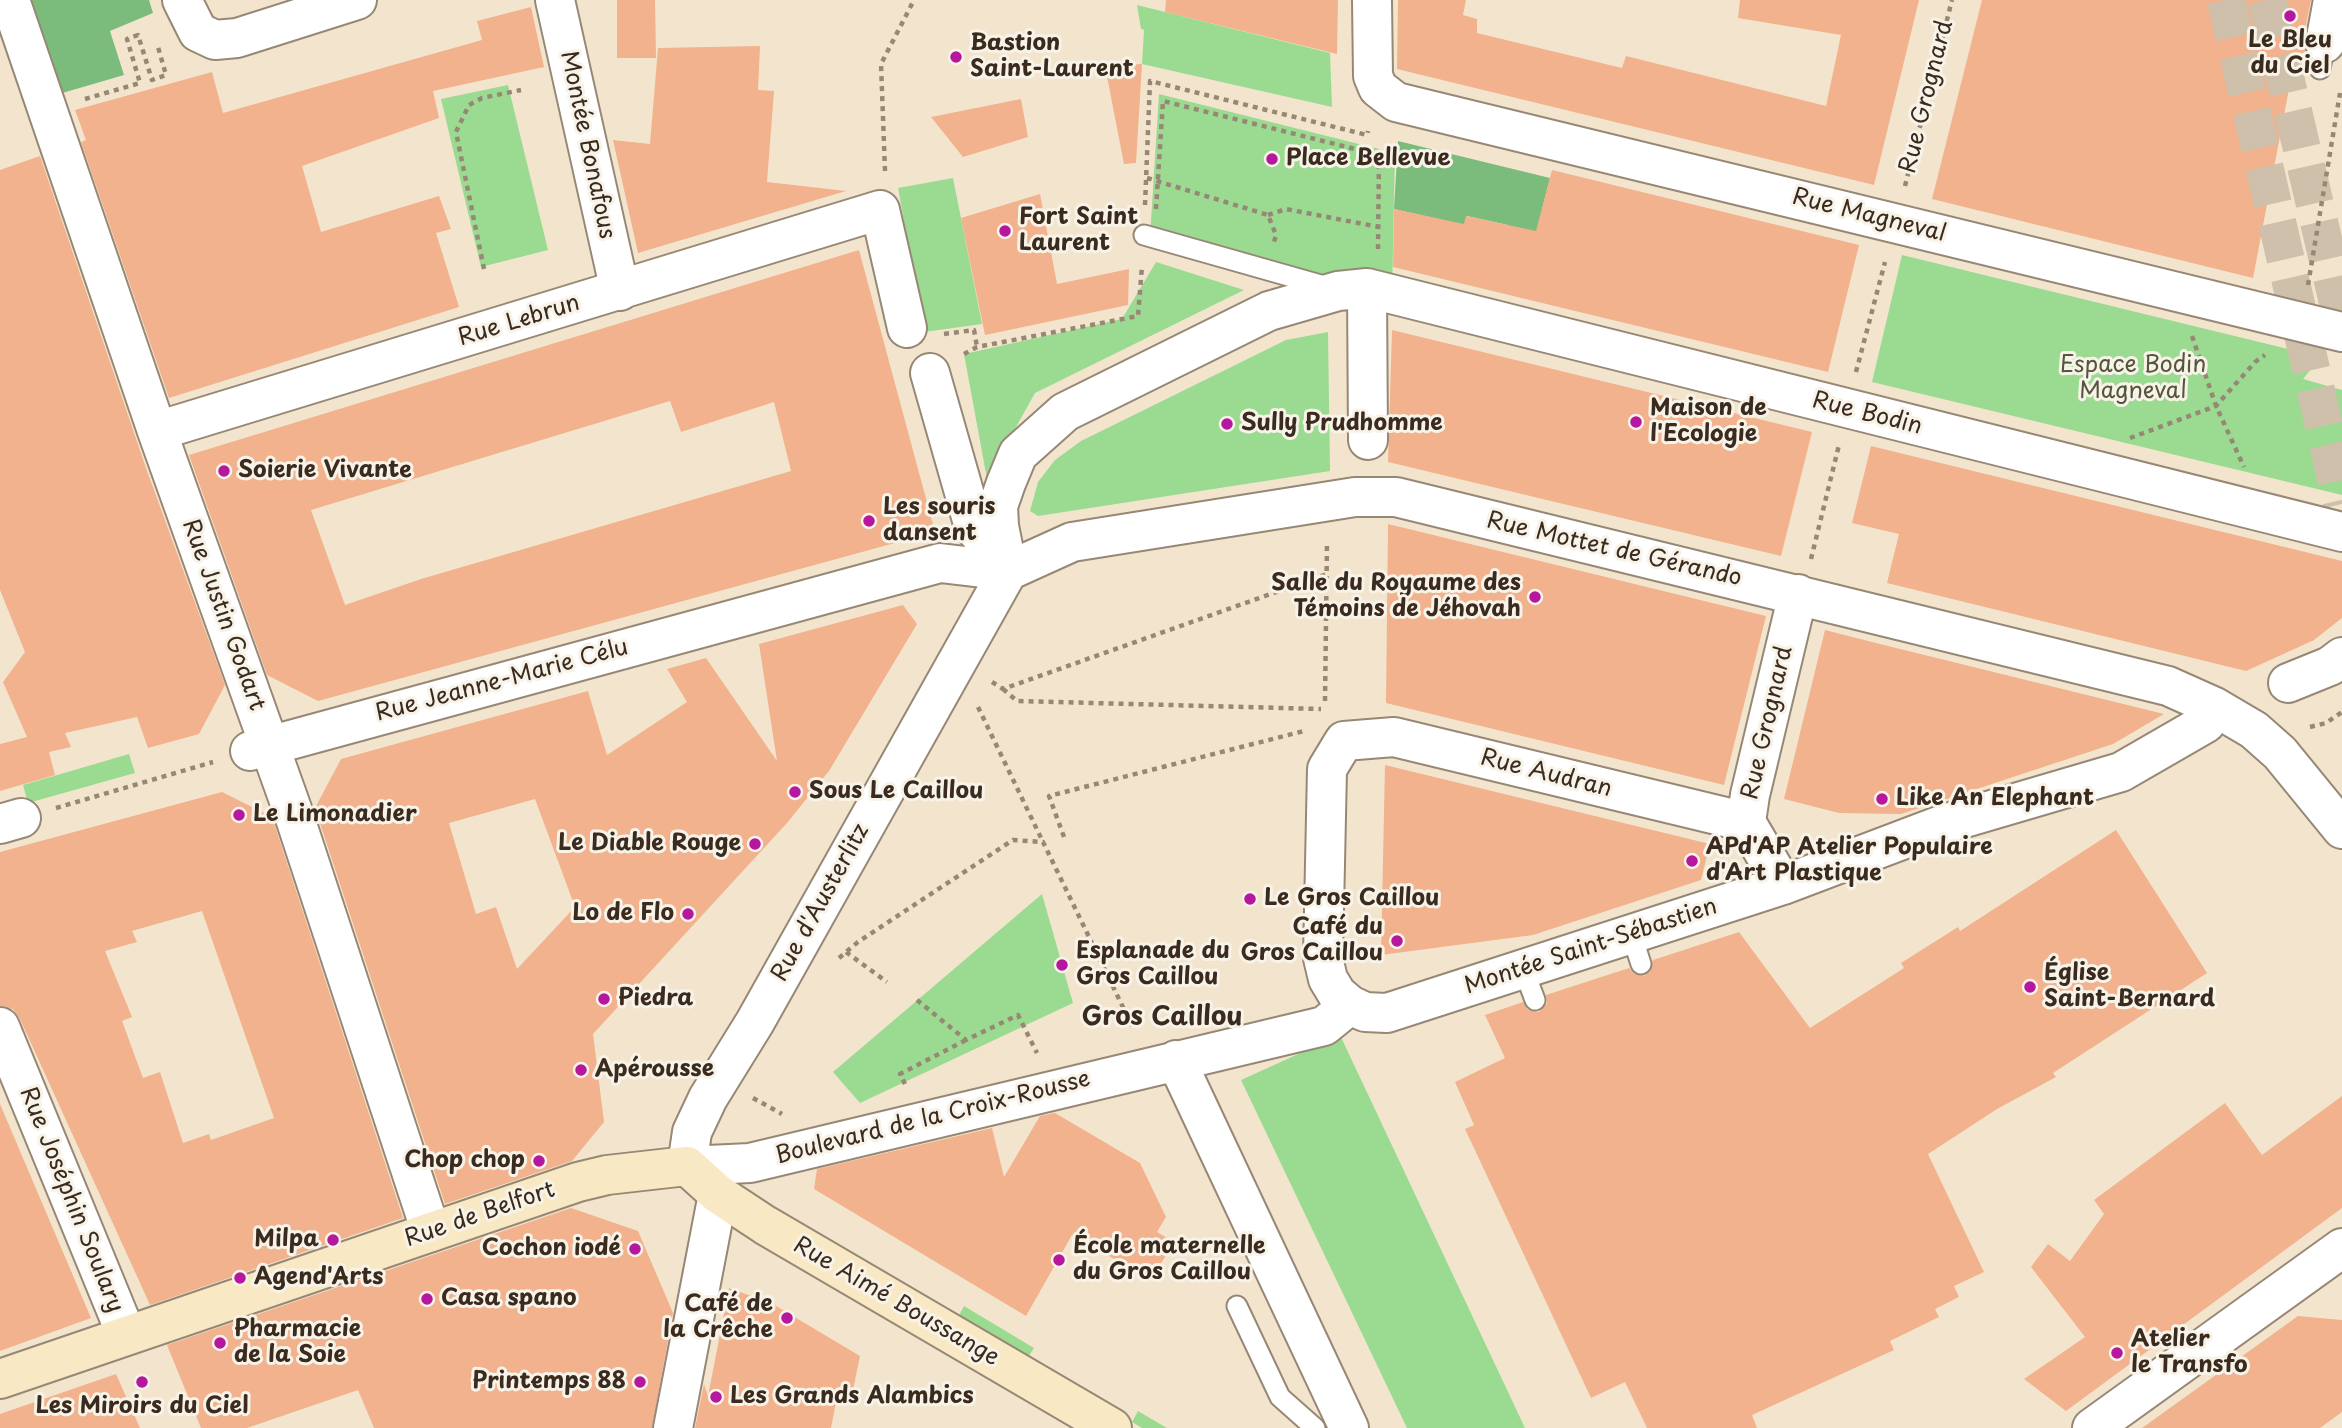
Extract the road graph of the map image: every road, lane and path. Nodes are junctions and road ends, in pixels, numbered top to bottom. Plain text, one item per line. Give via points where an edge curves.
1 (10, 0) edge
2 (182, 0) edge
3 (357, 0) edge
4 (555, 0) edge
5 (914, 0) edge
6 (1372, 0) edge
7 (1952, 0) edge
8 (2333, 0) edge
9 (157, 44) dead end
10 (2322, 56) dead end
11 (521, 90) dead end
12 (82, 100) dead end
13 (2338, 101) dead end
14 (1383, 112) junction
15 (1147, 178) junction
16 (1158, 180) junction
17 (1903, 194) dead end
18 (880, 210) junction
19 (1268, 215) junction
20 (1150, 227) junction
21 (1379, 227) junction
22 (1888, 248) dead end
23 (1270, 253) dead end
24 (484, 269) dead end
25 (1369, 282) junction
26 (620, 291) junction
27 (2306, 294) dead end
28 (2189, 327) dead end
29 (907, 328) dead end
30 (2342, 332) edge
31 (975, 334) dead end
32 (977, 347) junction
33 (2276, 349) dead end
34 (930, 373) joint
35 (1856, 373) dead end
36 (2216, 406) junction
37 (157, 431) junction
38 (1842, 437) dead end
39 (1368, 440) dead end
40 (2117, 443) dead end
41 (2248, 510) junction
42 (2342, 533) edge
43 (1328, 538) dead end
44 (1008, 571) junction
45 (1327, 575) junction
46 (1804, 578) junction
47 (2342, 657) edge
48 (988, 679) dead end
49 (2288, 683) dead end
50 (1003, 689) junction
51 (1325, 701) dead end
52 (2215, 707) junction
53 (981, 712) dead end
54 (2342, 712) edge
55 (1328, 726) junction
56 (2303, 729) dead end
57 (260, 748) junction
58 (10, 821) edge
59 (1746, 822) junction
60 (2342, 829) edge
61 (1064, 837) dead end
62 (1044, 842) junction
63 (1783, 885) junction
64 (846, 952) junction
65 (835, 962) dead end
66 (887, 982) dead end
67 (917, 1000) dead end
68 (1350, 1005) junction
69 (1024, 1026) dead end
70 (0, 1027) edge
71 (966, 1040) junction
72 (1164, 1063) junction
73 (904, 1083) dead end
74 (752, 1098) dead end
75 (782, 1114) dead end
76 (687, 1166) junction
77 (718, 1194) junction
78 (431, 1232) junction
79 (2342, 1248) edge
80 (1237, 1306) dead end
81 (126, 1334) junction
82 (0, 1379) edge
83 (1280, 1397) junction
84 (673, 1428) edge
85 (1112, 1428) edge
86 (1293, 1428) edge
87 (1315, 1428) edge
88 (1349, 1428) edge
89 (2092, 1428) edge

1 - 37 street, Rue Justin Godart
2 - 3 street via 198,32 215,40 237,38
4 - 26 street, Montée Bonafous
5 - 18 path via 881,64 886,193
6 - 14 street via 1373,76 1386,97
7 - 17 path, Rue Grognard
8 - 10 street
9 - 12 path via 166,75 152,80 138,36 127,39 140,83
11 - 24 path via 482,97 470,105 456,132
13 - 27 path
14 - 15 path via 1367,135 1150,81
14 - 30 street, Rue Magneval
15 - 16 path
15 - 20 path
16 - 19 path
16 - 20 path
16 - 21 path via 1163,101 1379,155
18 - 26 street, Rue Lebrun
18 - 29 street
19 - 21 path via 1286,209
19 - 23 path via 1276,235
20 - 25 lane
20 - 32 path via 1138,316
21 - 25 path
22 - 35 path
25 - 39 street
25 - 41 street, Rue Bodin
25 - 44 street via 1269,311 1065,412 1018,454 1006,483 999,526
26 - 37 street, Rue Lebrun
28 - 36 path
31 - 32 path
32 - 34 path
33 - 36 path via 2255,362
34 - 44 street via 974,527
36 - 40 path
36 - 41 path via 2246,473
37 - 57 street, Rue Justin Godart
38 - 46 path
41 - 42 street, Rue Bodin
43 - 45 path
44 - 46 street, Rue Mottet de Gérando via 1072,542 1377,496
44 - 57 street, Rue Jeanne-Marie Célu via 940,563
44 - 76 street, Rue d'Austerlitz via 708,1098 692,1132
45 - 50 path
45 - 51 path
46 - 52 street, Rue Mottet de Gérando via 2168,686
46 - 59 street, Rue Grognard
47 - 49 street
48 - 50 path
50 - 55 path via 1017,701
52 - 60 street, Rue Mottet de Gérando via 2254,730 2280,753
52 - 63 street, Montée Saint-Sébastien via 2206,723 2121,772 1944,824
53 - 62 path
54 - 56 path via 2326,723
55 - 59 street, Rue Audran via 1394,737
55 - 61 path via 1049,796
55 - 68 street via 1323,958 1328,979
57 - 58 path
57 - 78 street, Rue Justin Godart
59 - 63 street, Rue Grognard
62 - 64 path via 1013,840
62 - 72 path
63 - 68 street, Montée Saint-Sébastien via 1636,949 1529,984 1387,1013 1365,1012
64 - 65 path
64 - 66 path
67 - 71 path
68 - 72 street, Boulevard de la Croix-Rousse via 1324,1026
69 - 71 path via 1018,1015
70 - 81 street, Rue Joséphin Soulary
71 - 73 path via 900,1074
72 - 76 street, Boulevard de la Croix-Rousse via 751,1163
72 - 88 street
74 - 75 path
76 - 77 street, Rue Aimé Boussange
76 - 78 street, Rue de Belfort via 578,1182
77 - 84 street
77 - 85 street, Rue Aimé Boussange
78 - 81 street, Rue de Belfort
79 - 89 street
80 - 83 lane
81 - 82 street, Rue de Belfort
83 - 86 lane
83 - 87 lane

